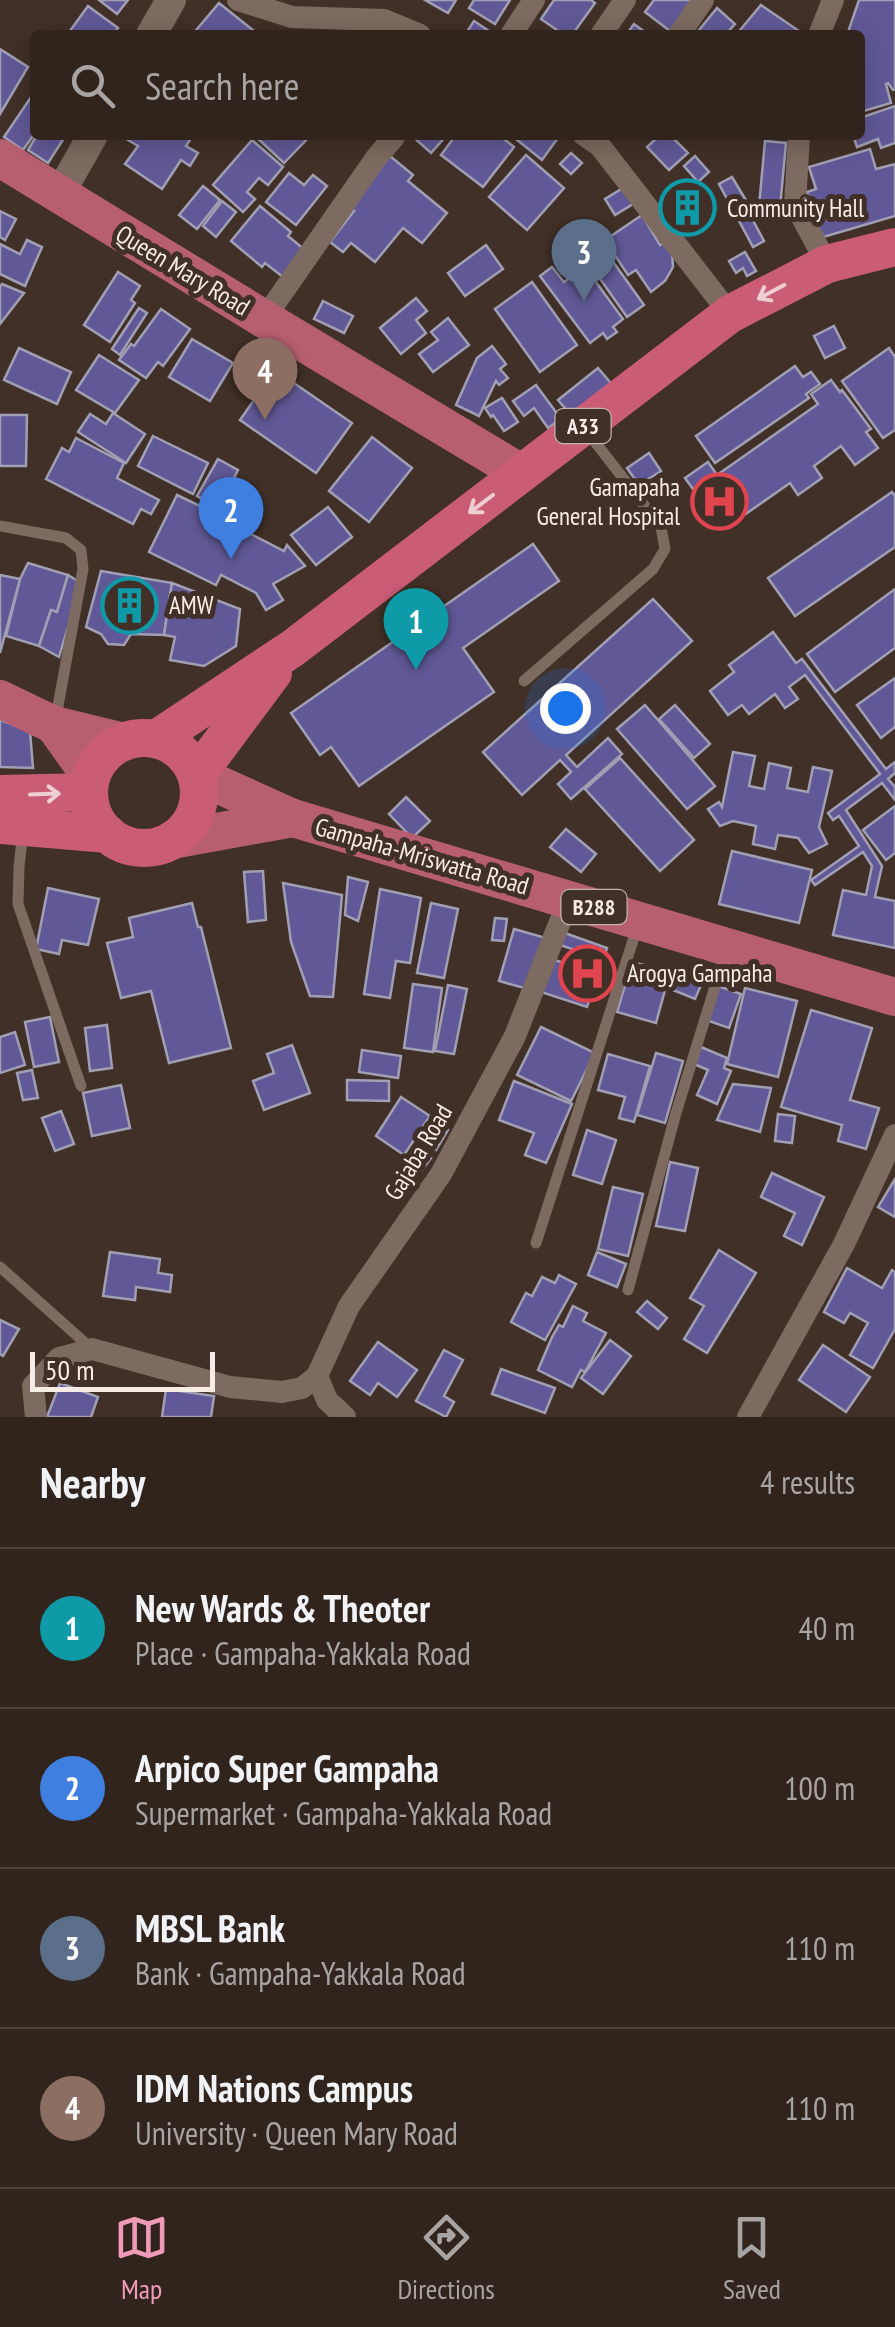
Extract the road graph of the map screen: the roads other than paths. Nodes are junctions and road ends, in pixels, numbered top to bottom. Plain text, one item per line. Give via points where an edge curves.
1 (170, 0) edge
2 (238, 0) edge
3 (534, 0) edge
4 (625, 0) edge
5 (704, 0) edge
6 (833, 0) edge
7 (153, 30) edge
8 (408, 30) edge
9 (513, 30) edge
10 (605, 30) edge
11 (683, 30) edge
12 (821, 30) edge
13 (90, 140) edge
14 (391, 140) edge
15 (600, 140) edge
16 (799, 140) edge
17 (2, 165) edge
18 (59, 195) junction
19 (895, 248) edge
20 (827, 264) junction
21 (730, 314) junction
22 (264, 319) junction
23 (583, 426) junction
24 (521, 472) junction
25 (0, 526) edge
26 (293, 648) junction
27 (524, 681) dead end
28 (0, 698) edge
29 (54, 725) junction
30 (140, 740) junction
31 (197, 774) junction
32 (90, 785) junction
33 (0, 794) edge
34 (294, 818) junction
35 (12, 826) edge
36 (108, 834) junction
37 (172, 840) junction
38 (569, 900) junction
39 (640, 920) junction
40 (727, 947) junction
41 (895, 997) edge
42 (81, 1086) dead end
43 (895, 1136) edge
44 (536, 1243) dead end
45 (0, 1267) edge
46 (628, 1290) dead end
47 (92, 1350) junction
48 (317, 1376) junction
49 (36, 1417) edge
50 (346, 1417) edge
51 (748, 1417) edge

1 - 7 street
2 - 8 street via 292,17 384,20
3 - 9 street
4 - 10 street
5 - 11 street
6 - 12 street
13 - 18 street
14 - 22 street
15 - 21 street
16 - 20 street via 795,204
17 - 18 main road, Queen Mary Road
18 - 22 main road, Queen Mary Road
19 - 20 highway, A33
20 -> 21 highway, A33
21 - 23 highway, A33
22 - 24 main road, Queen Mary Road
23 - 24 highway, A33
23 - 27 lane via 661,527 664,549 654,569
24 -> 26 highway, A33
25 - 29 lane via 66,538 81,550
26 - 30 highway, A33
26 - 31 highway, A33
28 - 29 main road
29 - 30 main road
29 - 32 main road
30 - 31 highway via 170,744
30 - 32 highway via 104,756
31 - 34 main road, Gampaha-Mriswatta Road / B288
31 - 37 highway via 193,819
33 -> 32 highway
32 - 36 highway via 94,815
34 - 37 main road, Gampaha-Mriswatta Road / B288
34 - 38 main road, Gampaha-Mriswatta Road / B288
35 - 36 highway
35 - 42 lane via 18,904
36 - 37 highway via 145,848
38 - 39 main road, Gampaha-Mriswatta Road / B288
38 - 48 street, Gajaba Road via 515,1036 441,1174 349,1306
39 - 40 main road, Gampaha-Mriswatta Road / B288
39 - 44 lane
40 - 41 main road, Gampaha-Mriswatta Road / B288
40 - 46 lane
43 - 51 street
45 - 47 lane
47 - 48 street via 230,1387 282,1392
47 - 49 street via 59,1358 33,1386
48 - 50 street via 327,1400

